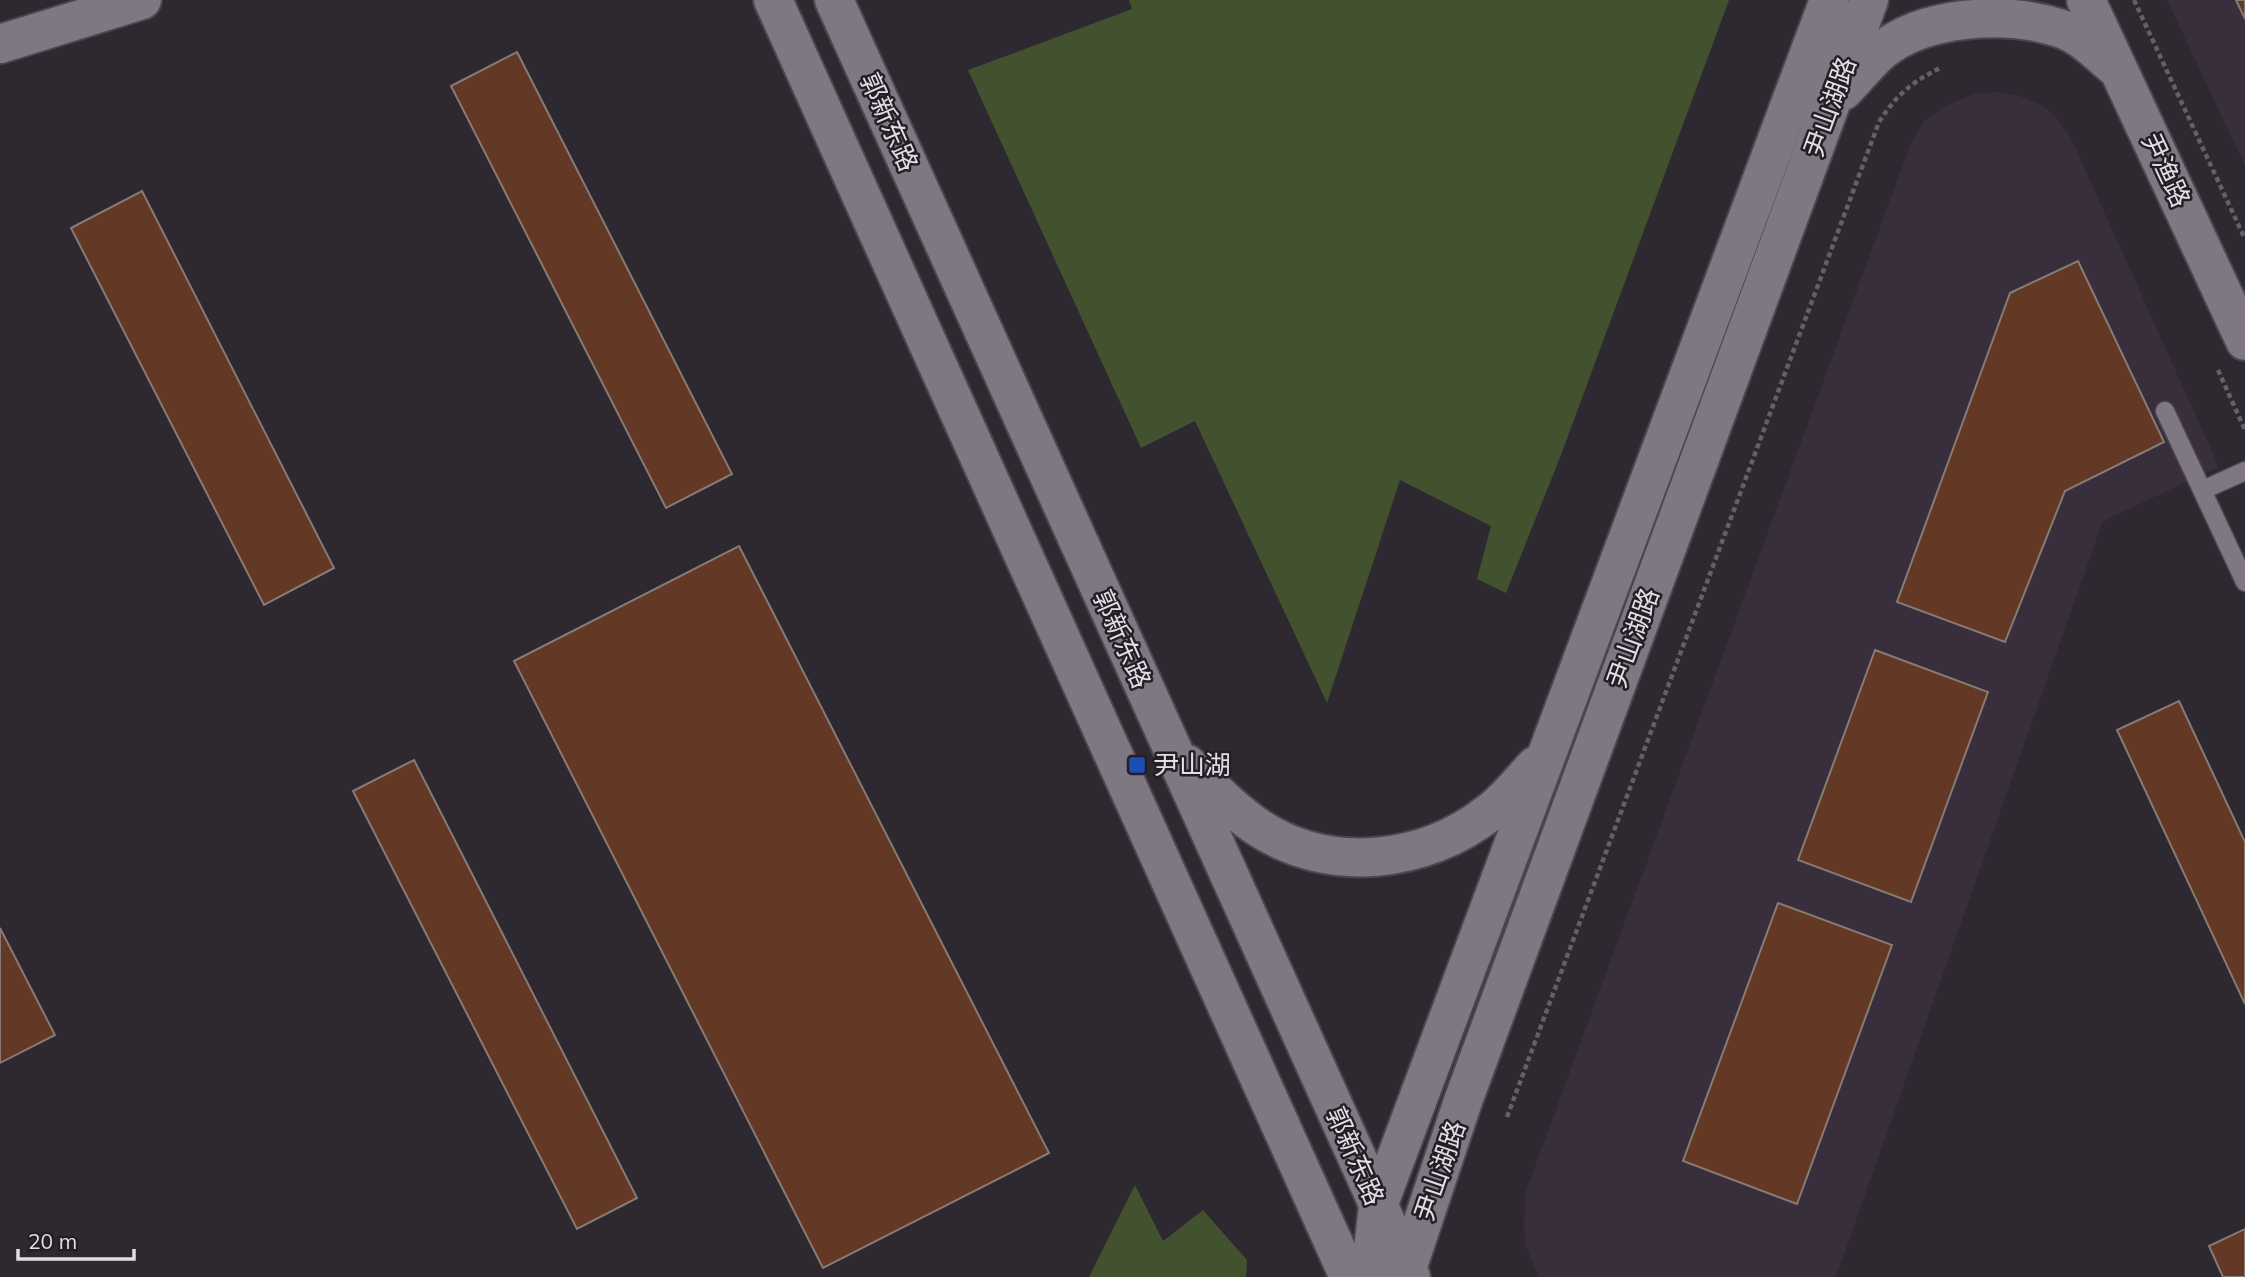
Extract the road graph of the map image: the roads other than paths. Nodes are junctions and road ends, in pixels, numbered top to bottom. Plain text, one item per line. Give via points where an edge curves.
1 (142, 0) edge
2 (774, 0) edge
3 (834, 0) edge
4 (1829, 0) edge
5 (1869, 0) edge
6 (2086, 0) edge
7 (0, 44) edge
8 (2119, 71) junction
9 (1832, 103) junction
10 (2245, 341) edge
11 (2165, 411) dead end
12 (2245, 471) edge
13 (2203, 490) junction
14 (2245, 582) edge
15 (1171, 747) junction
16 (1546, 754) junction
17 (1378, 1206) junction
18 (1406, 1274) edge
19 (1349, 1277) edge
20 (1370, 1277) edge

1 - 7 main road
2 - 19 main road
3 - 15 main road, 郭新东路
4 - 16 main road, 尹山湖路
5 - 9 main road, 尹山湖路
6 - 8 main road, 尹渔路
8 - 9 main road via 2062,28 2016,19 1967,19 1917,30 1881,51
8 - 10 main road, 尹渔路
9 - 18 main road, 尹山湖路 via 1468,1088
11 - 13 lane
12 - 13 lane
13 - 14 lane
15 - 16 main road via 1226,803 1260,828 1322,855 1354,859 1418,850 1455,835 1491,812
15 - 17 main road, 郭新东路
16 - 17 main road, 尹山湖路
17 - 18 main road, 郭新东路
17 - 20 main road, 尹山湖路

